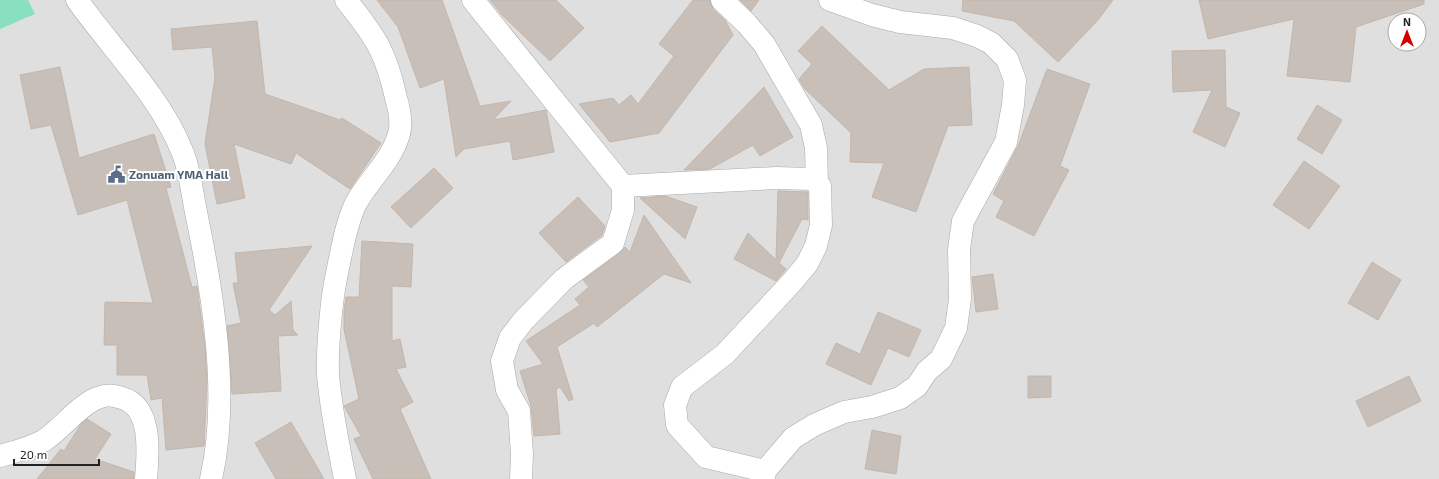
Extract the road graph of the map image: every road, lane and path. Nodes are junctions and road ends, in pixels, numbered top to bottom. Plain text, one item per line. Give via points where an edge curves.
1 (77, 0) edge
2 (346, 0) edge
3 (473, 0) edge
4 (722, 0) edge
5 (830, 0) edge
6 (817, 182) junction
7 (623, 186) junction
8 (0, 456) edge
9 (765, 475) edge
10 (146, 479) edge
11 (211, 479) edge
12 (344, 479) edge
13 (521, 479) edge

1 - 11 street via 150,94 183,152 211,293 218,368 219,420
2 - 12 street via 373,34 386,58 398,107 399,132 389,157 355,206 335,280 328,373
3 - 7 street
4 - 6 street via 764,44 811,125 816,148
5 - 9 street via 900,22 954,28 991,43 1007,59 1015,80 1013,105 1006,142 963,221 959,249 960,299 956,328 941,359 927,371 917,386 900,398 844,412 814,425 793,438
6 - 7 street via 806,178 776,178
6 - 9 street via 821,192 821,225 816,246 807,264 725,354 682,387 675,405 677,425 706,457
7 - 13 street via 623,210 613,243 564,279 510,338 502,361 506,390 520,411
8 - 10 street via 28,448 44,440 92,401 110,394 130,400 141,414 147,436

